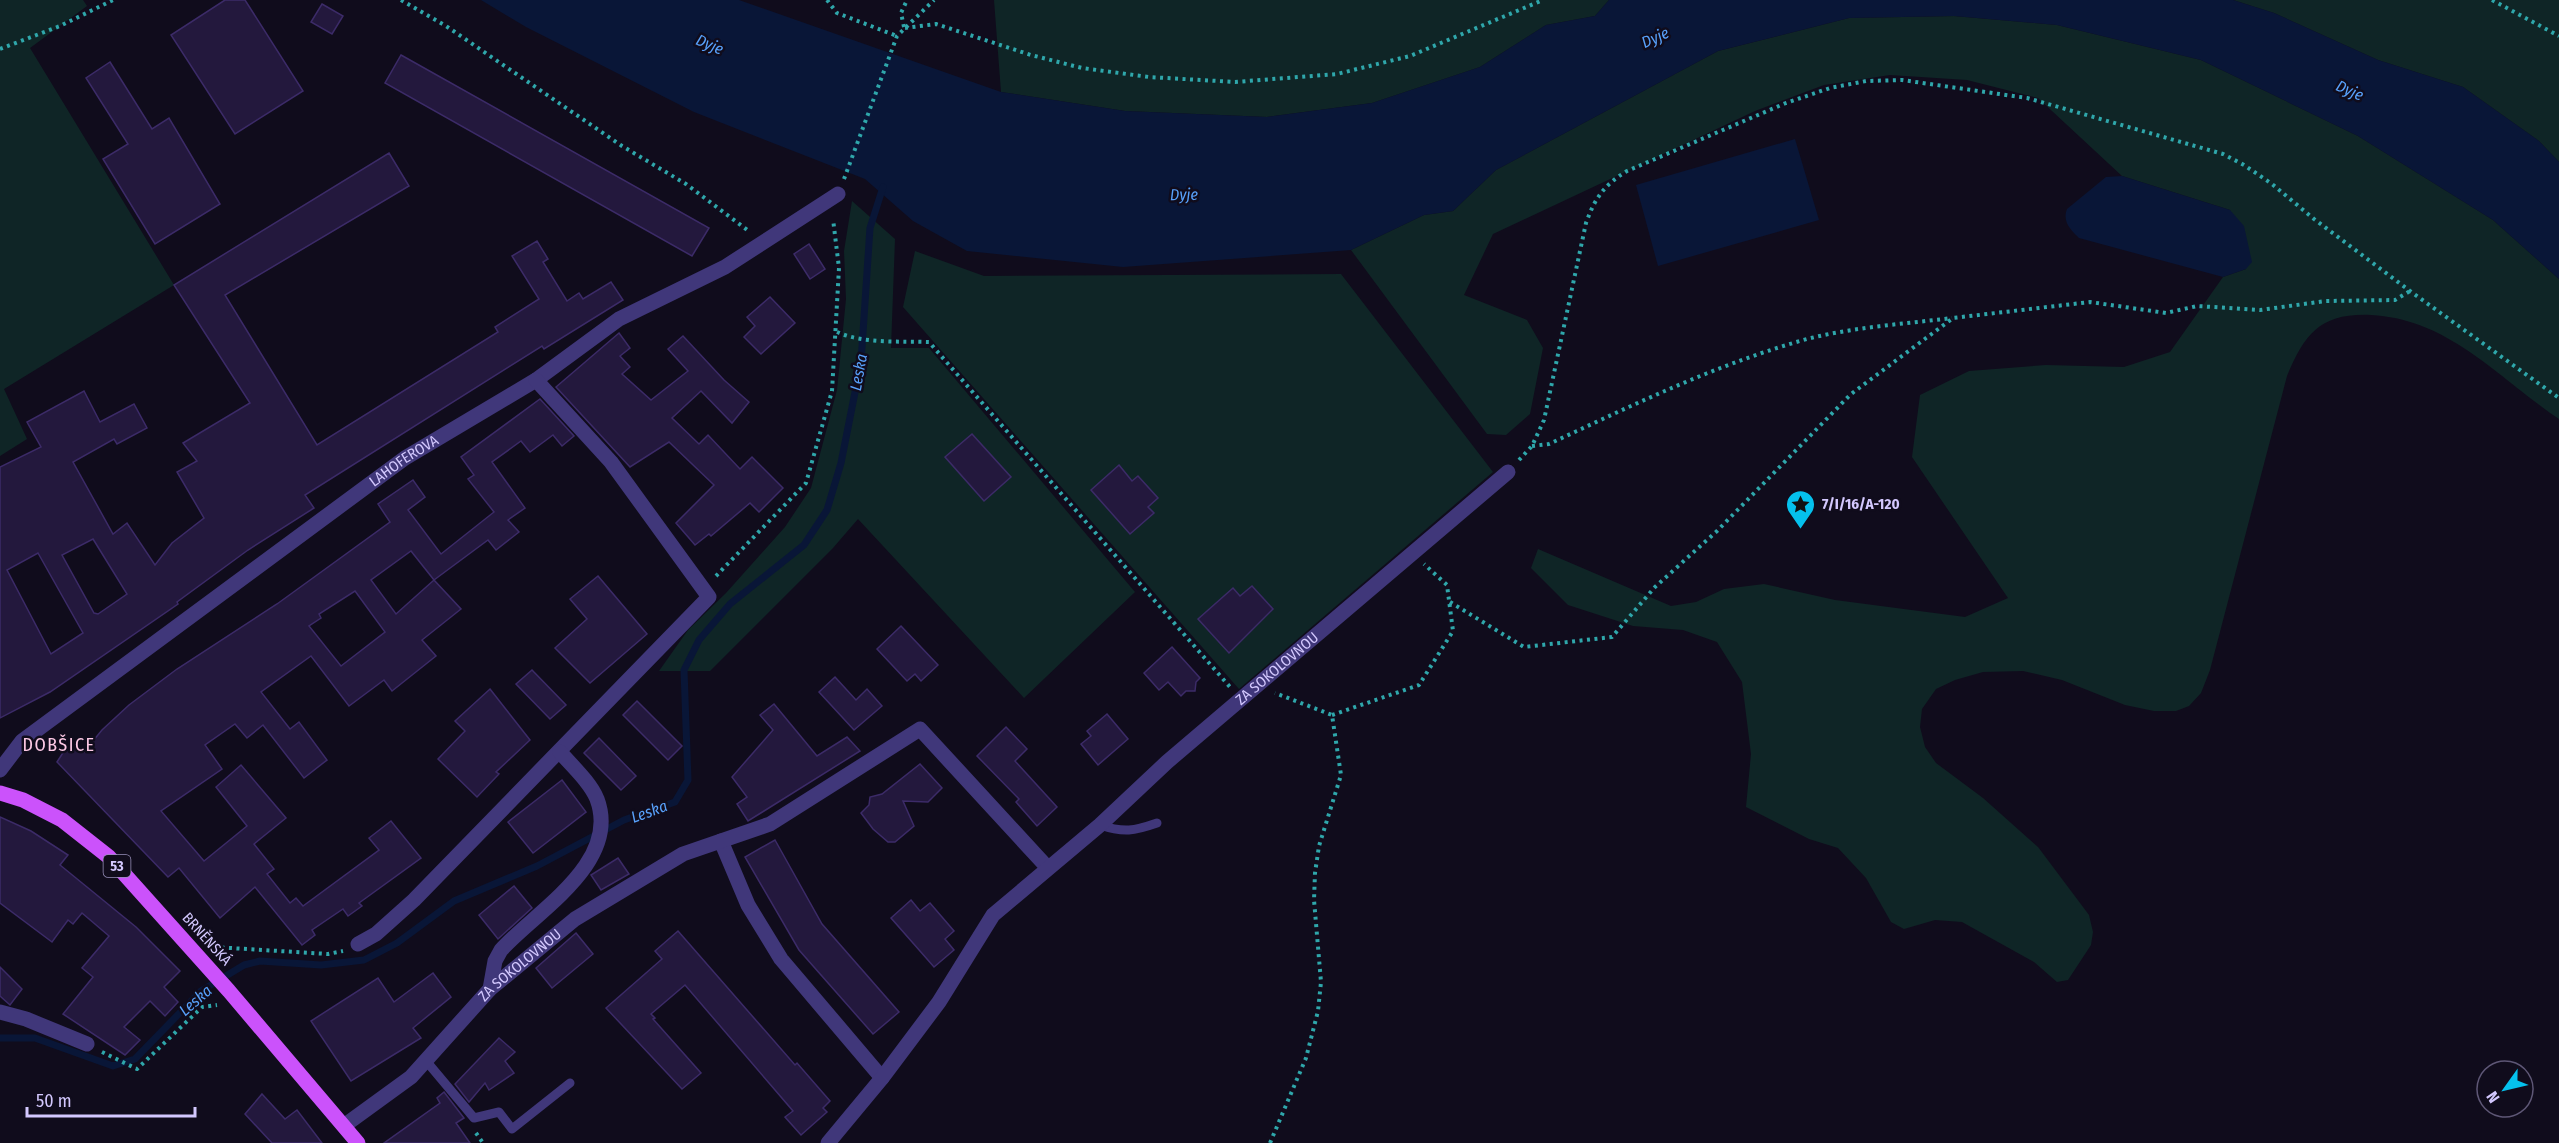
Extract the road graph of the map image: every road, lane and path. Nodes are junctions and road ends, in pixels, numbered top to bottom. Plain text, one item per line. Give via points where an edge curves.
1 (113, 0) edge
2 (401, 0) edge
3 (826, 0) edge
4 (907, 0) edge
5 (934, 0) edge
6 (1543, 0) edge
7 (2492, 0) edge
8 (904, 28) junction
9 (897, 36) junction
10 (2559, 36) edge
11 (0, 49) edge
12 (832, 198) junction
13 (764, 242) junction
14 (2410, 291) junction
15 (1953, 318) junction
16 (837, 332) junction
17 (536, 380) junction
18 (2559, 398) edge
19 (1532, 446) junction
20 (1508, 472) joint
21 (1412, 554) junction
22 (703, 589) junction
23 (1450, 602) junction
24 (1261, 683) junction
25 (1241, 700) junction
26 (1332, 715) junction
27 (560, 752) junction
28 (0, 770) edge
29 (0, 793) edge
30 (1157, 823) dead end
31 (1100, 825) junction
32 (722, 841) junction
33 (1047, 867) junction
34 (358, 944) joint
35 (199, 956) junction
36 (490, 989) junction
37 (231, 993) junction
38 (0, 1012) edge
39 (87, 1044) dead end
40 (107, 1055) dead end
41 (427, 1062) junction
42 (882, 1078) junction
43 (570, 1083) dead end
44 (345, 1125) junction
45 (358, 1143) edge
46 (828, 1143) edge
47 (1270, 1143) edge

1 - 11 path
2 - 13 path via 686,184
3 - 9 path via 837,13
4 - 8 path via 901,13
5 - 8 path
6 - 8 path via 1410,56 1337,74 1234,82 1082,68 936,24
7 - 10 path
8 - 9 path
9 - 12 path
12 - 13 street, LAHOFEROVA
12 - 16 path via 839,268
13 - 17 street, LAHOFEROVA via 725,267 619,319
14 - 15 path via 2395,300 2326,301 2260,310 2198,306 2166,313 2090,302
14 - 18 path
14 - 19 path via 2272,184 2223,154 2027,98 1912,81 1866,81 1786,103 1627,171 1608,183 1595,198 1586,223 1544,420
15 - 19 path via 1809,339 1760,353 1549,444
15 - 23 path via 1851,394 1717,531 1655,587 1612,638 1524,647
16 - 22 path via 832,391 806,483
16 - 25 path via 929,342
17 - 22 street via 611,462
17 - 28 street, LAHOFEROVA via 405,458 22,741
19 - 20 path
20 - 21 street, ZA SOKOLOVNOU
21 - 23 path via 1447,585
21 - 24 street, ZA SOKOLOVNOU
22 - 27 street via 709,597
23 - 26 path via 1453,631 1419,685
24 - 25 street, ZA SOKOLOVNOU
24 - 26 path via 1281,698
25 - 31 street, ZA SOKOLOVNOU
26 - 47 path via 1341,775 1319,846 1315,873 1321,982 1318,1011 1306,1058
27 - 34 street via 414,900
27 - 36 street via 593,793 598,807 597,840 581,874 501,950
29 - 35 main road, BRNĚNSKÁ / 53 via 49,813 92,841
30 - 31 lane via 1119,831
31 - 33 street, ZA SOKOLOVNOU
32 - 33 street, ZA SOKOLOVNOU via 770,824 920,729
32 - 36 street, ZA SOKOLOVNOU via 671,860 575,919
32 - 42 street via 748,905 781,959
33 - 42 street, ZA SOKOLOVNOU via 993,915 939,1002
34 - 35 path via 333,954 210,947
35 - 37 main road, BRNĚNSKÁ / 53
36 - 41 street, ZA SOKOLOVNOU
37 - 40 path via 216,1005 202,1007 136,1068
37 - 44 main road, BRNĚNSKÁ / 53
38 - 39 street
41 - 43 lane via 474,1118 499,1112 512,1129
41 - 44 street, ZA SOKOLOVNOU
42 - 46 street, ZA SOKOLOVNOU
44 - 45 main road, BRNĚNSKÁ / 53

